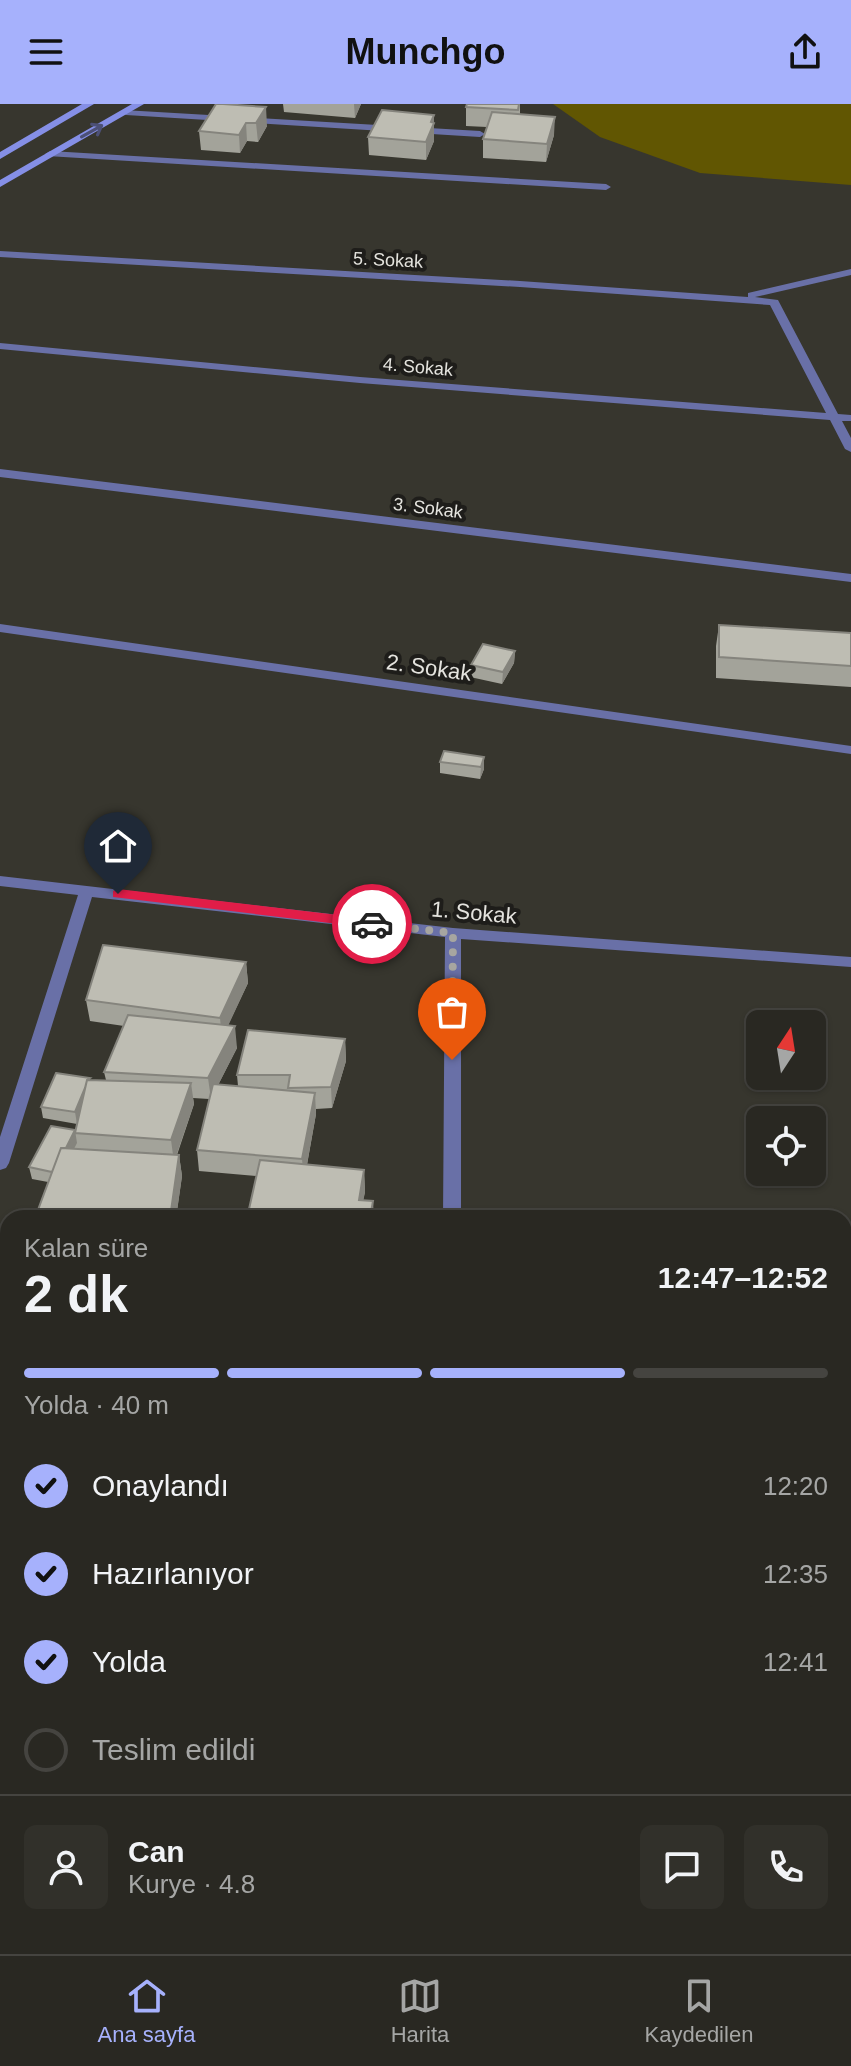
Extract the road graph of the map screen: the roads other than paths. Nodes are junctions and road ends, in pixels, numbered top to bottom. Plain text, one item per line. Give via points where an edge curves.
1 (89, 104) edge
2 (139, 104) edge
3 (126, 112) junction
4 (480, 134) edge
5 (50, 154) junction
6 (0, 156) edge
7 (0, 184) edge
8 (606, 187) dead end
9 (0, 254) edge
10 (851, 272) edge
11 (735, 299) junction
12 (0, 346) edge
13 (834, 418) junction
14 (851, 418) edge
15 (851, 449) edge
16 (0, 473) edge
17 (851, 578) edge
18 (0, 628) edge
19 (851, 750) edge
20 (0, 881) edge
21 (87, 890) junction
22 (453, 933) junction
23 (851, 962) edge
24 (0, 1163) edge
25 (452, 1210) edge

1 - 6 street
2 - 3 street
3 - 4 street
5 -> 3 street
5 - 7 street
5 - 8 street
9 - 11 street, 5. Sokak
10 - 11 street
11 - 13 street, 5. Sokak via 774,302
12 - 13 street, 4. Sokak
13 - 14 street, 4. Sokak
13 - 15 street
16 - 17 street, 3. Sokak
18 - 19 street, 2. Sokak
20 - 21 street, 1. Sokak
21 - 22 street, 1. Sokak
21 - 24 street
22 - 23 street, 1. Sokak
22 - 25 street

